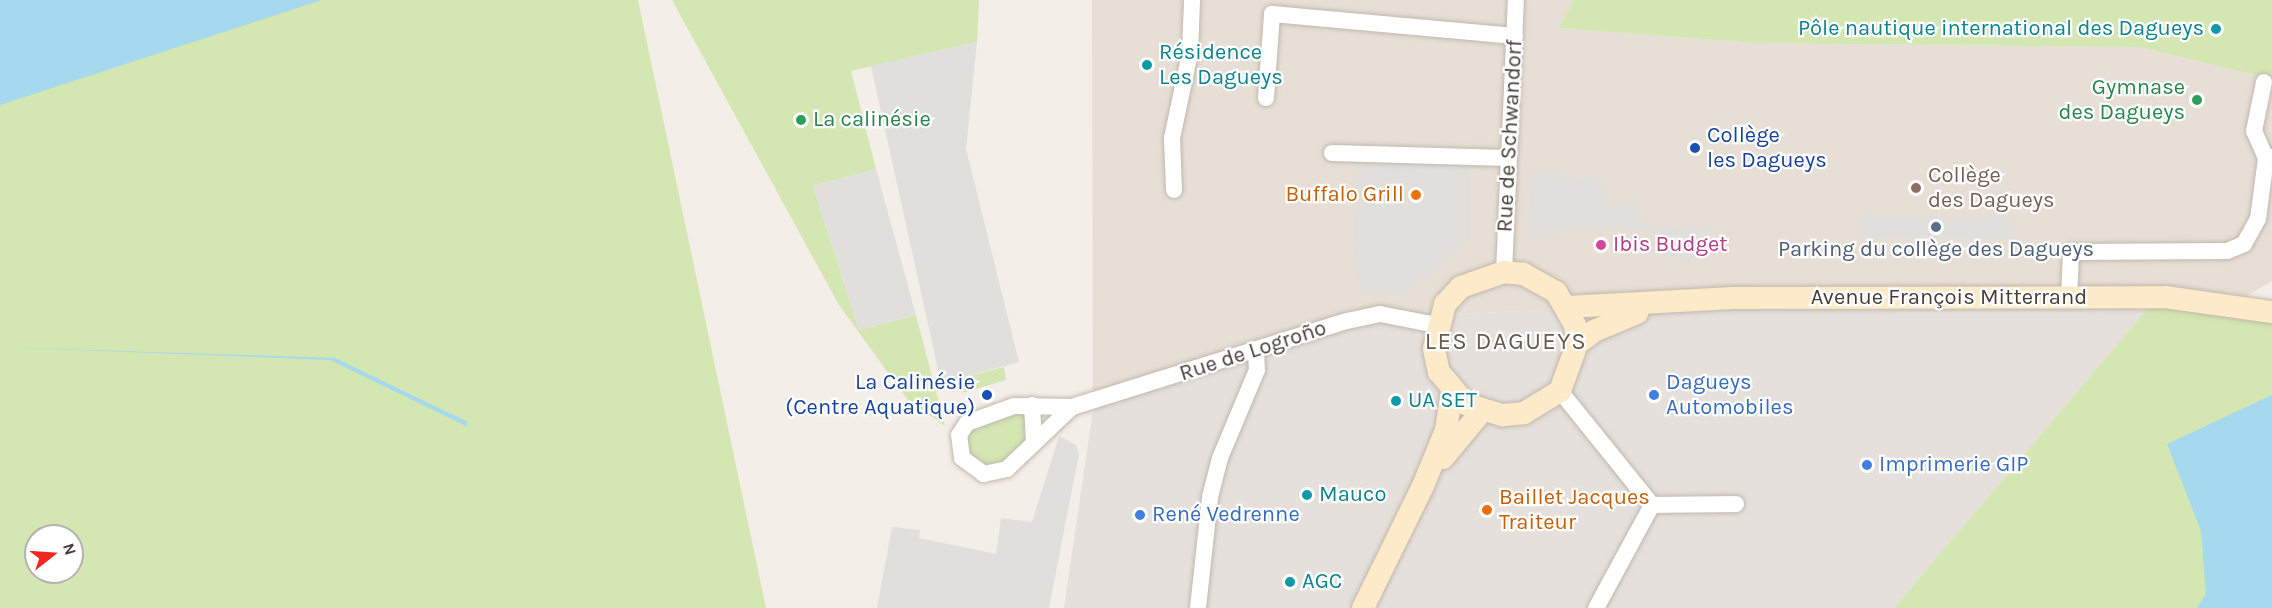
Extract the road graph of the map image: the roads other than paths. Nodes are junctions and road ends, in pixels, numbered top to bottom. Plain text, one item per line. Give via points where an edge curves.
1 (1192, 0) edge
2 (1516, 0) edge
3 (1272, 7) edge
4 (1515, 36) junction
5 (2264, 82) dead end
6 (1266, 98) dead end
7 (1332, 153) dead end
8 (1508, 158) junction
9 (2269, 158) edge
10 (1174, 190) dead end
11 (1504, 272) junction
12 (2069, 298) junction
13 (1666, 303) junction
14 (1567, 307) junction
15 (2272, 312) edge
16 (1436, 325) junction
17 (1577, 344) junction
18 (1256, 349) junction
19 (1560, 391) junction
20 (1452, 392) junction
21 (1032, 405) junction
22 (1072, 407) junction
23 (1482, 411) junction
24 (1034, 441) junction
25 (1423, 486) junction
26 (1736, 504) dead end
27 (1652, 505) junction
28 (1198, 608) edge
29 (1363, 608) edge
30 (1596, 608) edge

1 - 10 street via 1190,53 1172,138
2 - 4 street, Rue de Schwandorf
3 - 4 street
3 - 6 street
4 - 8 street, Rue de Schwandorf
5 - 9 street via 2254,131
7 - 8 street
8 - 11 street, Rue de Schwandorf
9 - 12 street via 2258,219 2244,244 2227,251 2071,252
11 - 14 main road via 1540,281
11 - 16 main road via 1461,287
12 - 13 main road, Avenue François Mitterrand
12 - 15 main road, Avenue François Mitterrand via 2232,303
13 - 14 main road, Avenue François Mitterrand
13 - 17 main road, Avenue François Mitterrand via 1594,330
14 - 17 main road
16 - 18 street, Rue de Logroño via 1380,314
16 - 20 main road via 1434,349
17 - 19 main road
18 - 22 street, Rue de Logroño
18 - 28 street via 1257,370 1220,458 1210,497
19 - 23 main road via 1524,413
19 - 27 street
20 - 23 main road
20 - 25 main road via 1446,429
21 - 22 street, Rue de Logroño
21 - 24 street
21 - 24 street, Rue de Logroño via 968,423 959,435 959,450 967,465 984,474 1007,469
22 - 24 street, Rue de Logroño
23 - 25 main road
25 - 29 main road
26 - 27 street
27 - 30 street

